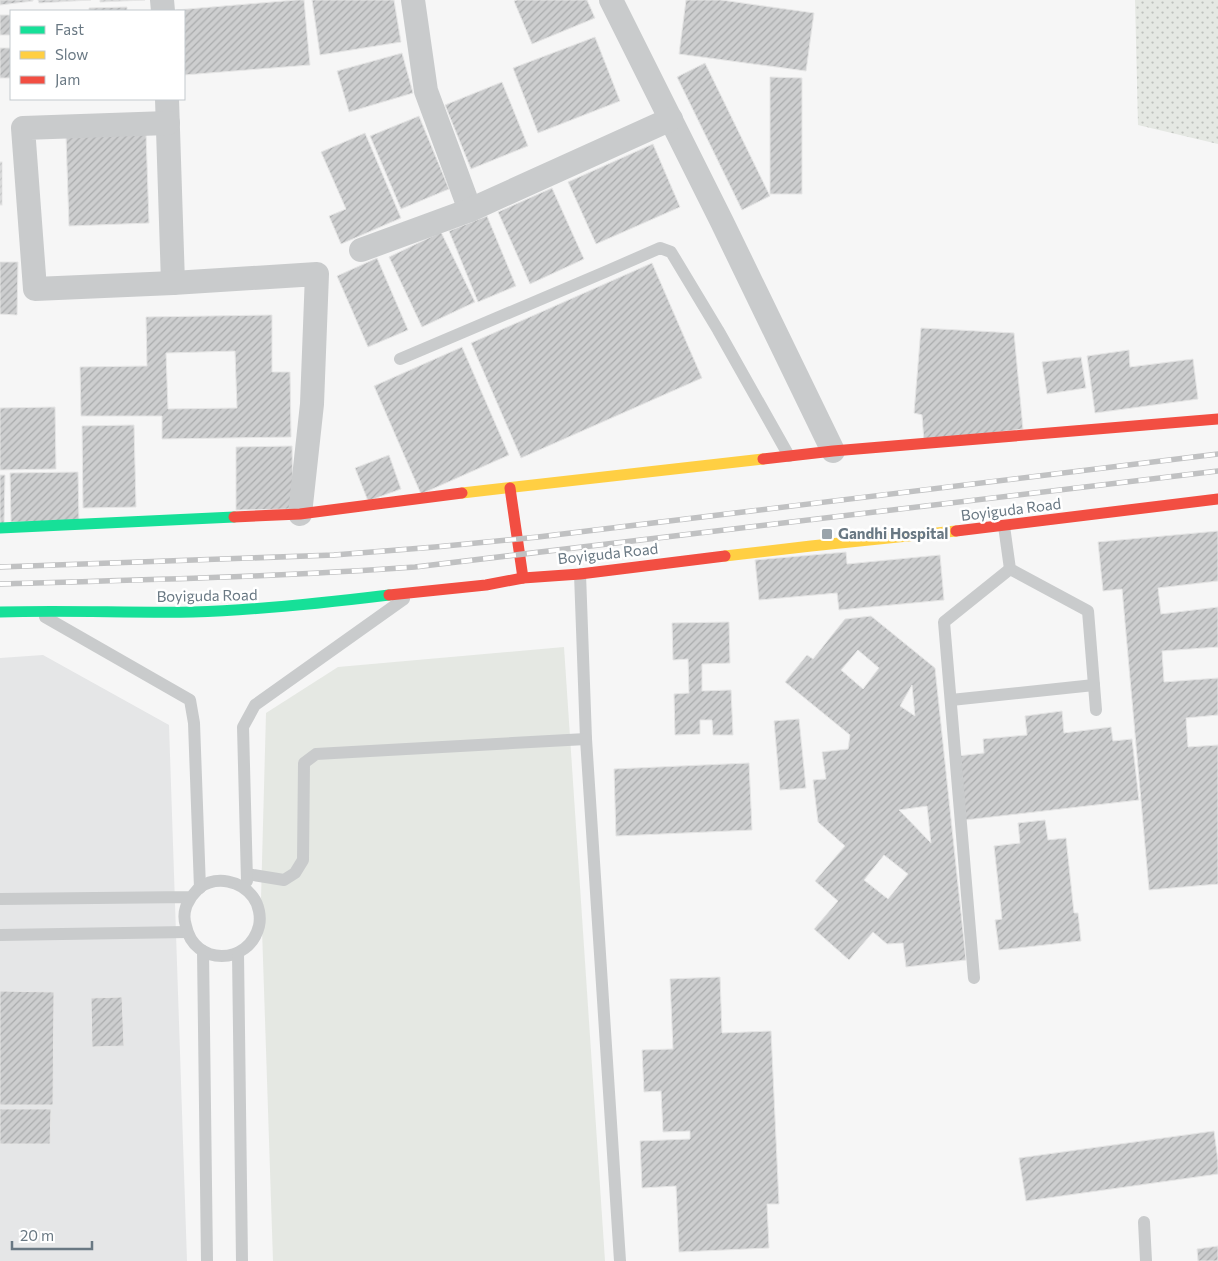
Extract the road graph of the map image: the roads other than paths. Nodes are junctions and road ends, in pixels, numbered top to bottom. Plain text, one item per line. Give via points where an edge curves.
1 (413, 0) edge
2 (611, 0) edge
3 (167, 100) edge
4 (671, 119) junction
5 (168, 124) junction
6 (470, 210) junction
7 (361, 250) dead end
8 (172, 283) junction
9 (400, 359) dead end
10 (1218, 419) edge
11 (833, 451) junction
12 (789, 456) junction
13 (510, 488) junction
14 (1218, 499) edge
15 (300, 514) junction
16 (1004, 526) junction
17 (0, 528) edge
18 (1010, 569) junction
19 (580, 574) junction
20 (523, 578) junction
21 (414, 592) junction
22 (34, 611) junction
23 (0, 612) edge
24 (1094, 684) junction
25 (951, 700) junction
26 (1096, 710) dead end
27 (586, 739) junction
28 (247, 874) junction
29 (247, 890) junction
30 (196, 892) junction
31 (0, 898) edge
32 (187, 932) junction
33 (0, 935) edge
34 (203, 951) junction
35 (238, 953) junction
36 (974, 978) dead end
37 (1144, 1222) dead end
38 (207, 1261) edge
39 (242, 1261) edge
40 (620, 1261) edge
41 (1146, 1261) edge

1 - 6 street via 426,91
2 - 4 street
3 - 5 street
4 - 6 street
4 - 11 street
5 - 8 street
5 - 8 street via 23,128 36,288
6 - 7 street
8 - 15 street via 317,274 312,404
9 - 12 lane via 660,248 671,252
10 - 11 main road
11 - 12 main road
12 - 13 main road
13 - 15 main road
13 - 20 main road
14 - 16 main road, Boyiguda Road
15 - 17 main road
16 - 18 lane
16 - 19 main road, Boyiguda Road
18 - 24 lane via 1088,611
18 - 25 lane via 944,622
19 - 20 main road, Boyiguda Road
19 - 27 lane
20 - 21 main road, Boyiguda Road
21 - 22 main road, Boyiguda Road via 266,609
21 - 28 lane via 254,705 243,727
22 - 23 main road, Boyiguda Road
22 - 30 lane via 190,700 194,723
24 - 25 lane
24 - 26 lane
25 - 36 lane
27 - 28 lane via 316,754 304,763 303,860 295,873 284,880
27 - 40 lane
28 - 29 lane
29 - 30 lane via 224,880 211,882
29 - 35 lane via 260,911 260,924 256,936
30 - 31 lane
30 - 32 lane via 186,908
32 - 33 lane
32 - 34 lane
34 - 35 lane via 214,956
34 - 38 lane
35 - 39 lane
37 - 41 lane

